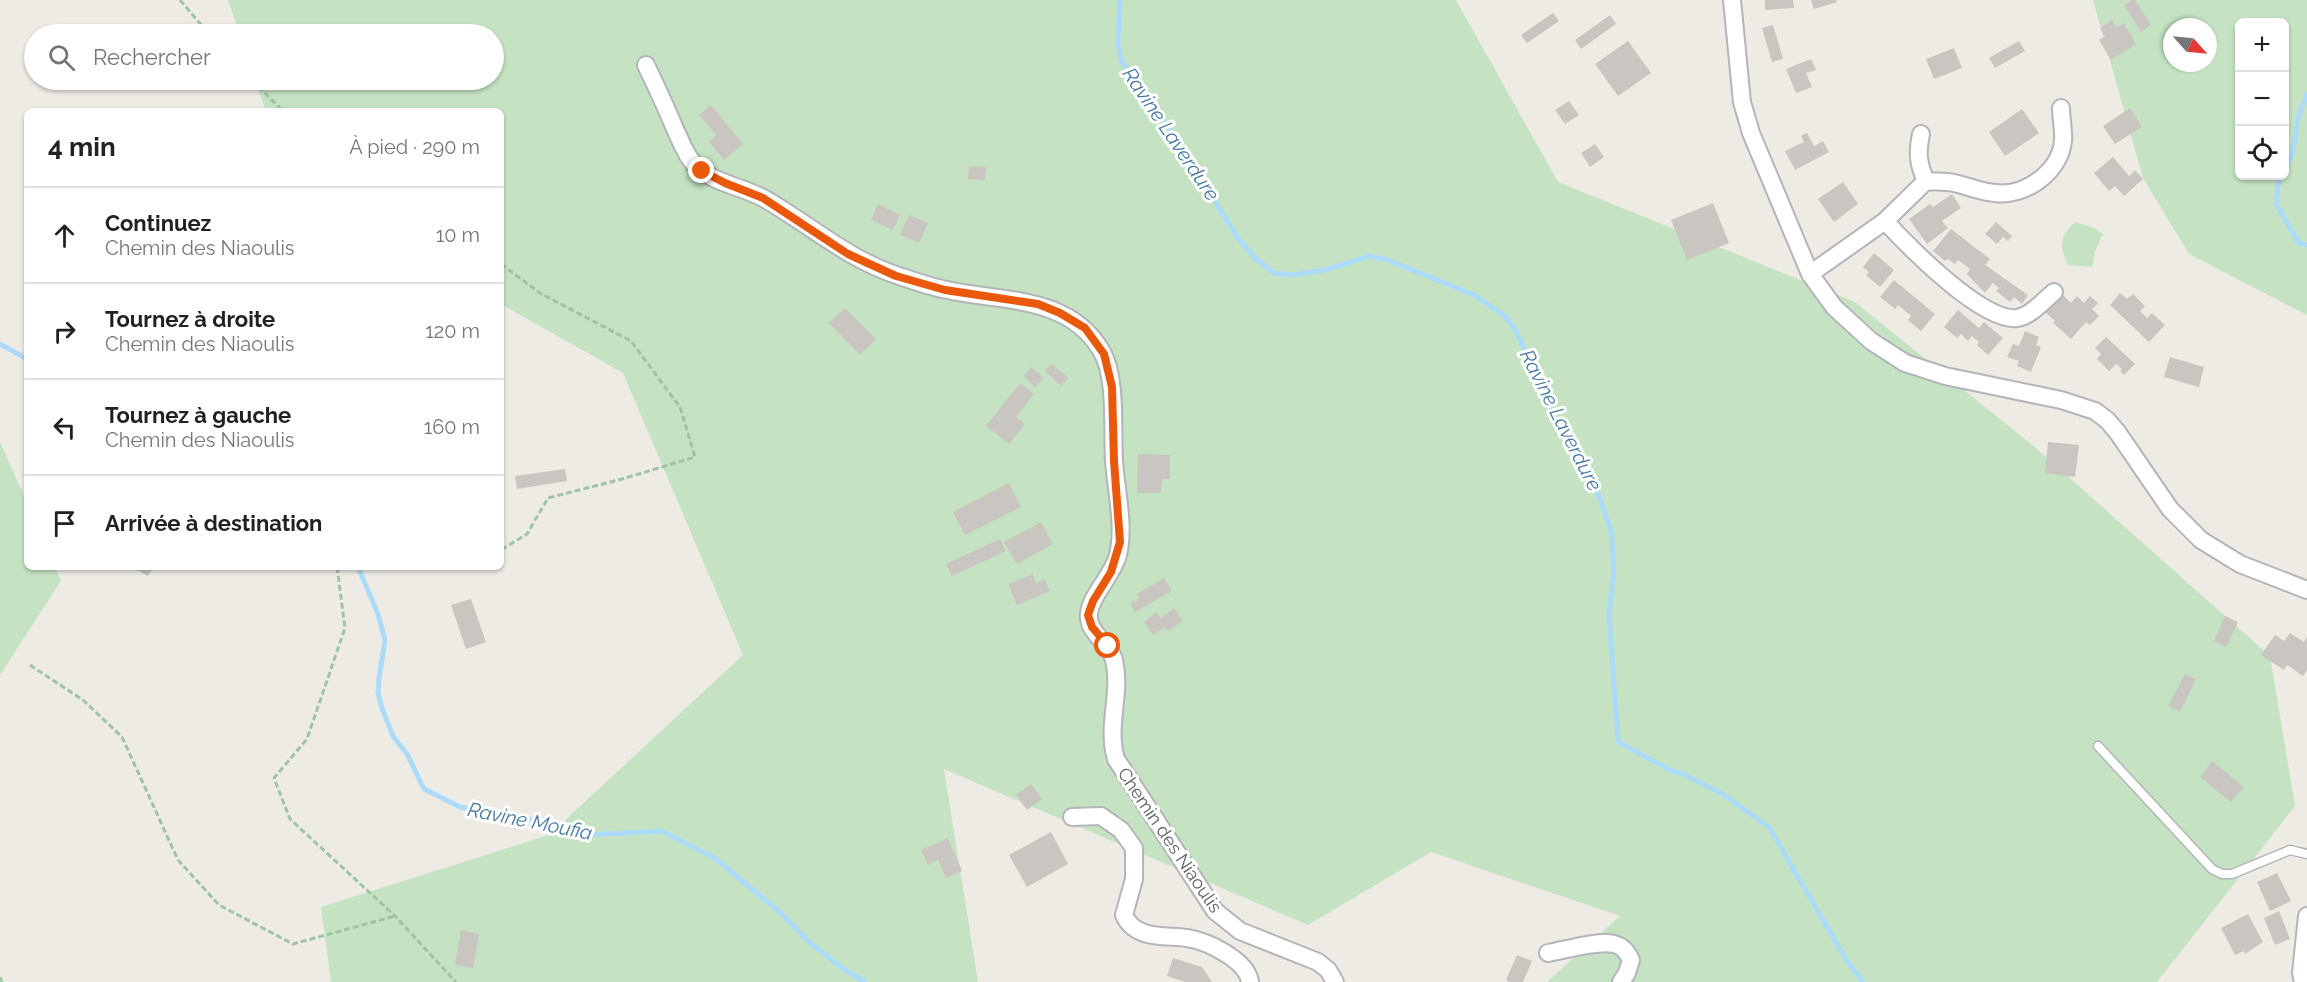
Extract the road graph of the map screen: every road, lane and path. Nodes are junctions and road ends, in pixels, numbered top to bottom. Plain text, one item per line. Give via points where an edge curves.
1 (180, 0) edge
2 (1732, 0) edge
3 (200, 24) edge
4 (646, 65) dead end
5 (262, 90) edge
6 (280, 108) edge
7 (2061, 108) dead end
8 (1921, 134) dead end
9 (1926, 181) junction
10 (1885, 221) junction
11 (504, 266) edge
12 (1810, 274) junction
13 (2054, 292) dead end
14 (504, 548) edge
15 (338, 570) edge
16 (2307, 590) edge
17 (30, 665) dead end
18 (2098, 746) dead end
19 (1072, 817) dead end
20 (2307, 854) edge
21 (395, 916) junction
22 (2307, 916) edge
23 (1548, 953) dead end
24 (0, 977) edge
25 (2304, 977) edge
26 (2, 982) edge
27 (456, 982) edge
28 (1250, 982) edge
29 (1335, 982) edge
30 (1621, 982) edge

1 - 3 path
2 - 12 street via 1742,102 1763,165
4 - 29 street, Chemin des Niaoulis via 686,152 702,171 763,198 848,254 896,276 945,290 1038,304 1085,328 1104,354 1112,387 1120,542 1111,572 1088,615 1112,654 1116,670 1112,735 1116,759 1215,911 1240,931 1318,962
5 - 6 path
7 - 9 street via 2063,142 2056,161 2043,178 2029,187 1995,194
8 - 9 street via 1917,152
9 - 10 street
10 - 12 street
10 - 13 street via 1959,290 1996,313 2010,318 2027,315
11 - 14 path via 540,293 631,341 680,407 695,457 548,498 527,534
12 - 16 street via 1834,307 1871,341 1905,363 2095,411 2118,433 2170,509 2201,540 2240,564
15 - 21 path via 345,628 308,739 274,778 290,819
17 - 21 path via 83,700 122,737 178,860 219,905 293,944
18 - 20 lane via 2212,869 2232,874 2290,850
19 - 28 street, Chemin des Niaoulis via 1101,816 1121,830 1134,848 1134,879 1124,915 1128,924 1160,937 1188,938 1212,946 1240,963
21 - 27 path
22 - 25 street
23 - 30 street via 1616,944 1630,960
24 - 26 path

